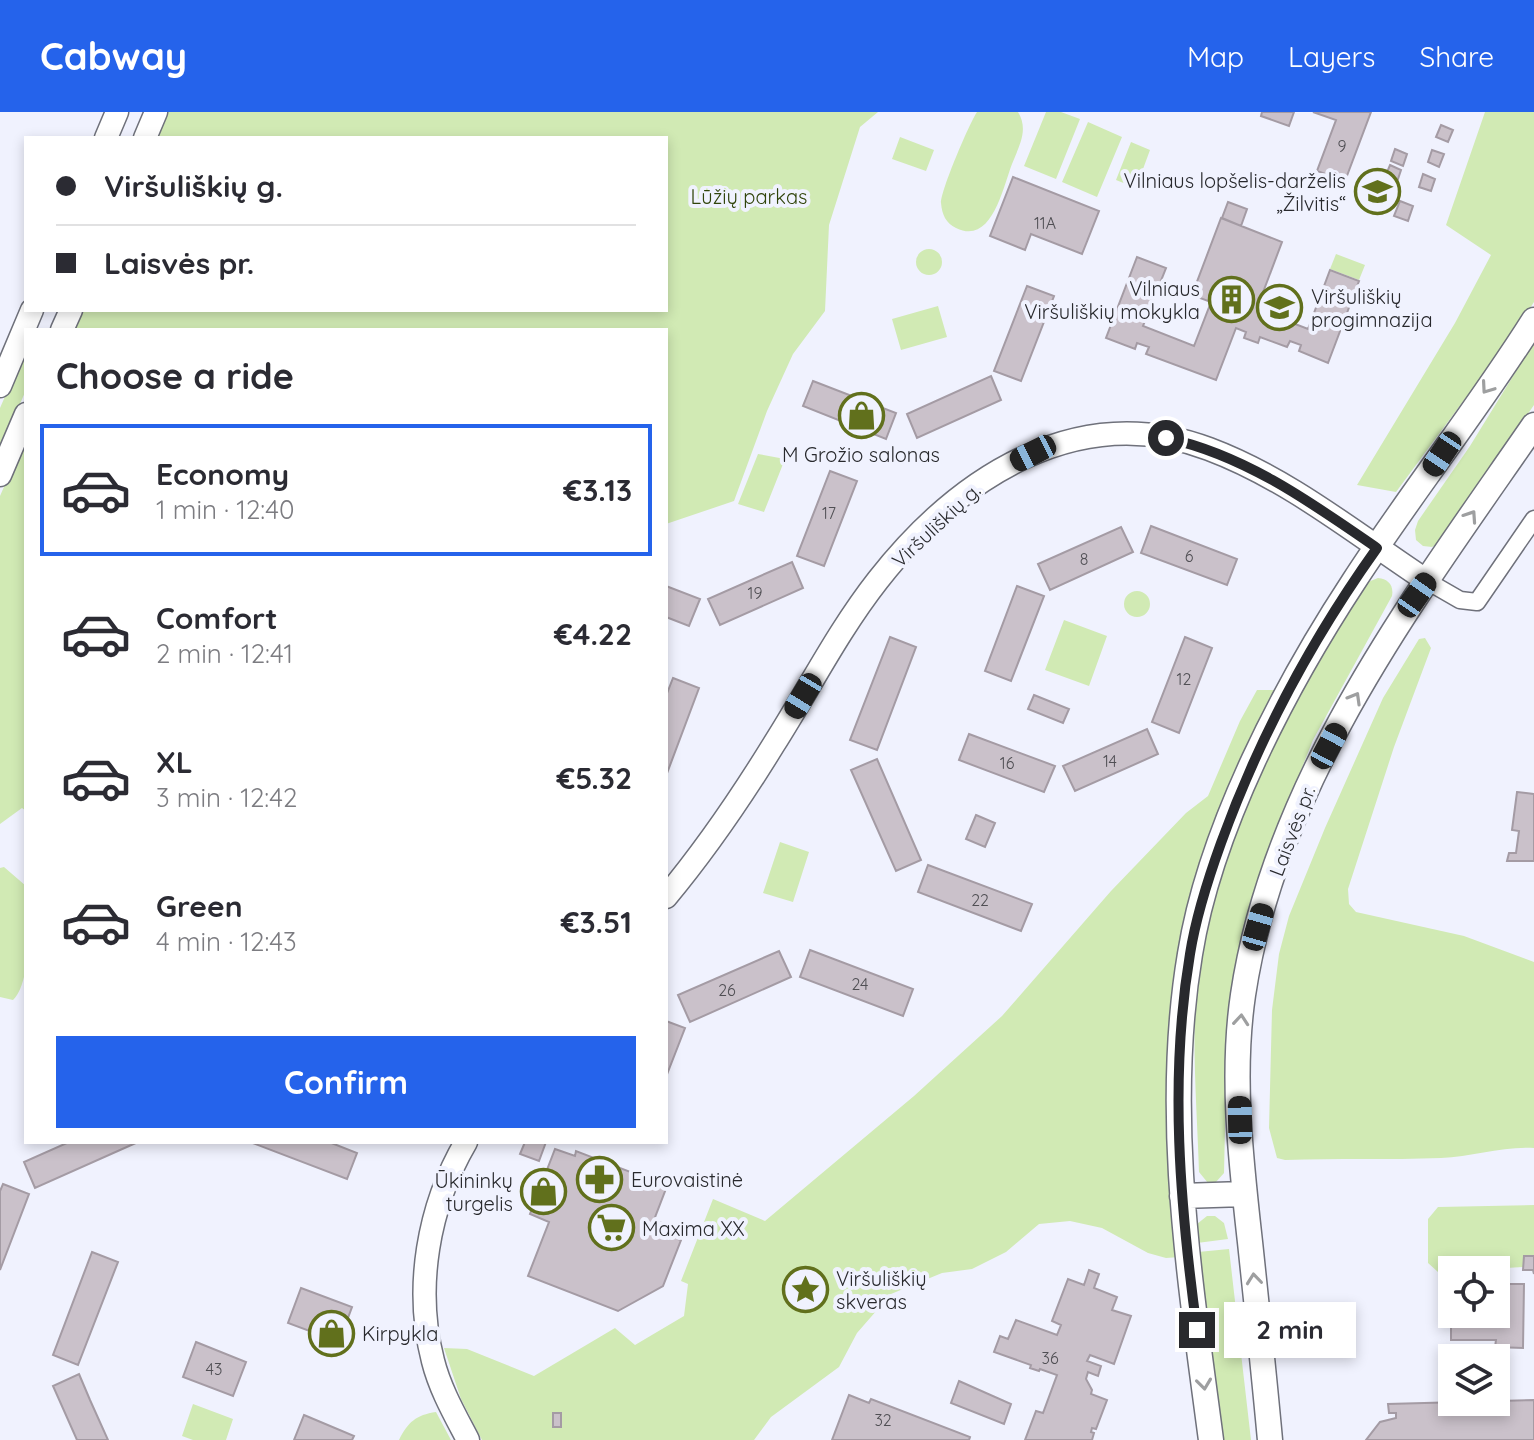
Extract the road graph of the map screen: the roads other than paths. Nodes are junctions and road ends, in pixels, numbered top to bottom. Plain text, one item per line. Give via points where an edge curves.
1 (117, 112) edge
2 (156, 112) edge
3 (107, 136) edge
4 (146, 136) edge
5 (1534, 320) edge
6 (24, 329) edge
7 (0, 386) edge
8 (24, 419) edge
9 (1534, 425) edge
10 (0, 475) edge
11 (1534, 519) edge
12 (1377, 548) junction
13 (1427, 581) junction
14 (668, 894) edge
15 (465, 1144) edge
16 (1244, 1194) junction
17 (1182, 1196) junction
18 (468, 1440) edge
19 (1211, 1440) edge
20 (1270, 1440) edge

1 - 3 main road
2 - 4 main road
5 -> 12 main road
6 - 7 main road
8 - 10 main road
13 -> 9 main road, Laisvės pr.
11 - 13 street via 1477,602 1460,600
12 - 13 main road, Viršuliškių g.
12 - 14 main road, Viršuliškių g. via 1282,485 1190,443 1103,435 1033,453 967,492 879,579 730,810
12 - 17 main road via 1313,648 1262,743 1204,895 1182,1010
16 -> 13 main road, Laisvės pr. via 1239,1056 1243,997 1274,873 1318,766
15 - 18 main road via 449,1172 432,1225 425,1298 433,1362
16 - 17 main road
20 -> 16 main road, Laisvės pr.
17 -> 19 main road

